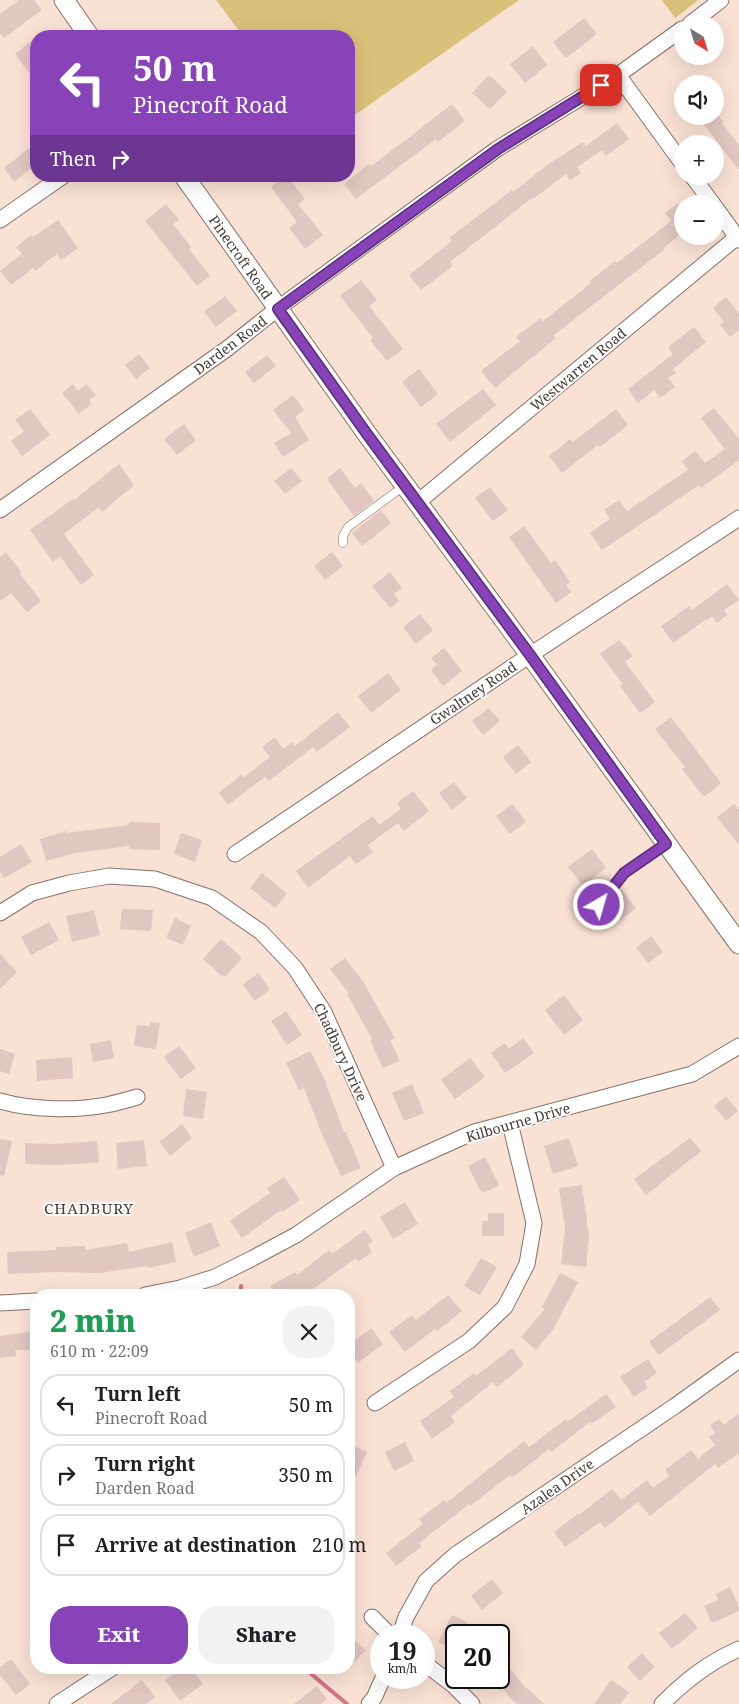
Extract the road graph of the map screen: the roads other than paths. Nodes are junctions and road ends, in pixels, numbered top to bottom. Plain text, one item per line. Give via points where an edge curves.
1 (64, 0) edge
2 (721, 0) edge
3 (702, 15) edge
4 (85, 30) edge
5 (674, 35) edge
6 (618, 75) junction
7 (674, 152) edge
8 (54, 182) edge
9 (188, 182) edge
10 (724, 219) edge
11 (0, 220) edge
12 (738, 238) edge
13 (278, 309) junction
14 (406, 485) junction
15 (418, 502) junction
16 (0, 510) edge
17 (739, 518) edge
18 (344, 543) dead end
19 (530, 655) junction
20 (666, 844) junction
21 (234, 854) dead end
22 (599, 905) dead end
23 (0, 913) edge
24 (739, 944) edge
25 (739, 1046) edge
26 (137, 1097) dead end
27 (0, 1101) edge
28 (510, 1123) junction
29 (394, 1168) junction
30 (175, 1289) edge
31 (30, 1301) edge
32 (0, 1303) edge
33 (739, 1360) edge
34 (375, 1403) dead end
35 (372, 1616) dead end
36 (380, 1624) edge
37 (404, 1624) edge
38 (739, 1649) edge
39 (435, 1672) edge
40 (103, 1674) edge
41 (378, 1689) edge
42 (58, 1704) edge
43 (369, 1704) edge
44 (472, 1704) edge
45 (662, 1704) edge

1 - 4 street
2 - 3 street
5 - 6 street, Darden Road
6 - 7 street
6 - 13 street, Darden Road via 498,149
8 - 11 street
9 - 13 street, Pinecroft Road
10 - 12 street
12 - 15 street, Westwarren Road
13 - 14 street, Pinecroft Road
13 - 16 street, Darden Road
14 - 15 street, Pinecroft Road
14 - 18 lane via 348,527 342,536
15 - 19 street, Pinecroft Road
17 - 19 street, Gwaltney Road
19 - 20 street, Pinecroft Road
19 - 21 street, Gwaltney Road
20 - 22 lane via 624,873
20 - 24 street, Pinecroft Road
23 - 29 street, Chadbury Drive via 32,893 109,876 155,879 212,898 261,932 295,968 324,1012
25 - 28 street, Kilbourne Drive via 692,1074
26 - 27 street via 106,1105 60,1108
28 - 29 street, Kilbourne Drive via 474,1132
28 - 34 street via 534,1223 527,1264 506,1307 469,1341
29 - 30 street, Kilbourne Drive via 296,1236 216,1277
31 - 32 street
33 - 37 street, Azalea Drive via 455,1555 426,1581
35 - 36 street
38 - 45 street via 692,1675
39 - 44 street
40 - 42 street
41 - 43 street

